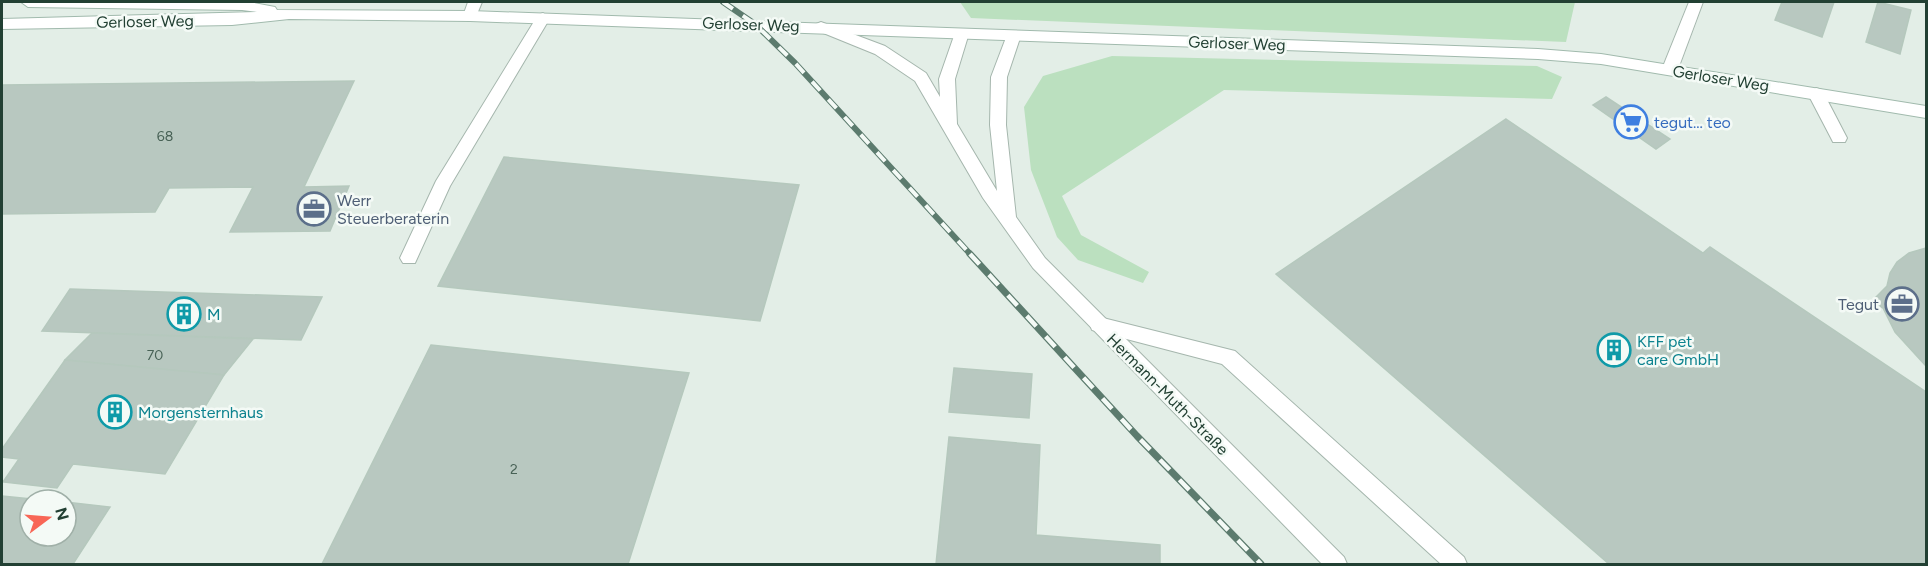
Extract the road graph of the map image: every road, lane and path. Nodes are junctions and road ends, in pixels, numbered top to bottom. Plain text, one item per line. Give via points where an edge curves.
1 (28, 2) edge
2 (1696, 2) edge
3 (473, 9) edge
4 (289, 14) junction
5 (543, 18) junction
6 (2, 24) edge
7 (821, 27) junction
8 (962, 33) junction
9 (1014, 35) junction
10 (1670, 69) junction
11 (1816, 94) junction
12 (1926, 112) edge
13 (950, 124) junction
14 (1839, 138) dead end
15 (1008, 216) junction
16 (409, 258) dead end
17 (1099, 325) junction
18 (1336, 564) edge
19 (1456, 564) edge

1 - 4 street, Gerloser Weg via 242,5
2 - 10 street
3 - 4 street, Gerloser Weg
3 - 5 street, Gerloser Weg
4 - 6 street, Gerloser Weg via 232,21
5 - 7 street, Gerloser Weg
5 - 16 street via 442,185
7 - 8 street, Gerloser Weg
7 - 13 street, Hermann-Muth-Straße via 880,50 921,77
8 - 9 street, Gerloser Weg
8 - 13 street, Hermann-Muth-Straße via 947,79
9 - 10 street, Gerloser Weg via 1538,54
9 - 15 street, Hermann-Muth-Straße via 999,77 998,125
10 - 11 street, Gerloser Weg
11 - 12 street, Gerloser Weg
11 - 14 street
13 - 15 street, Hermann-Muth-Straße via 989,193
15 - 17 street, Hermann-Muth-Straße via 1039,263
17 - 18 street, Hermann-Muth-Straße
17 - 19 street via 1228,357

